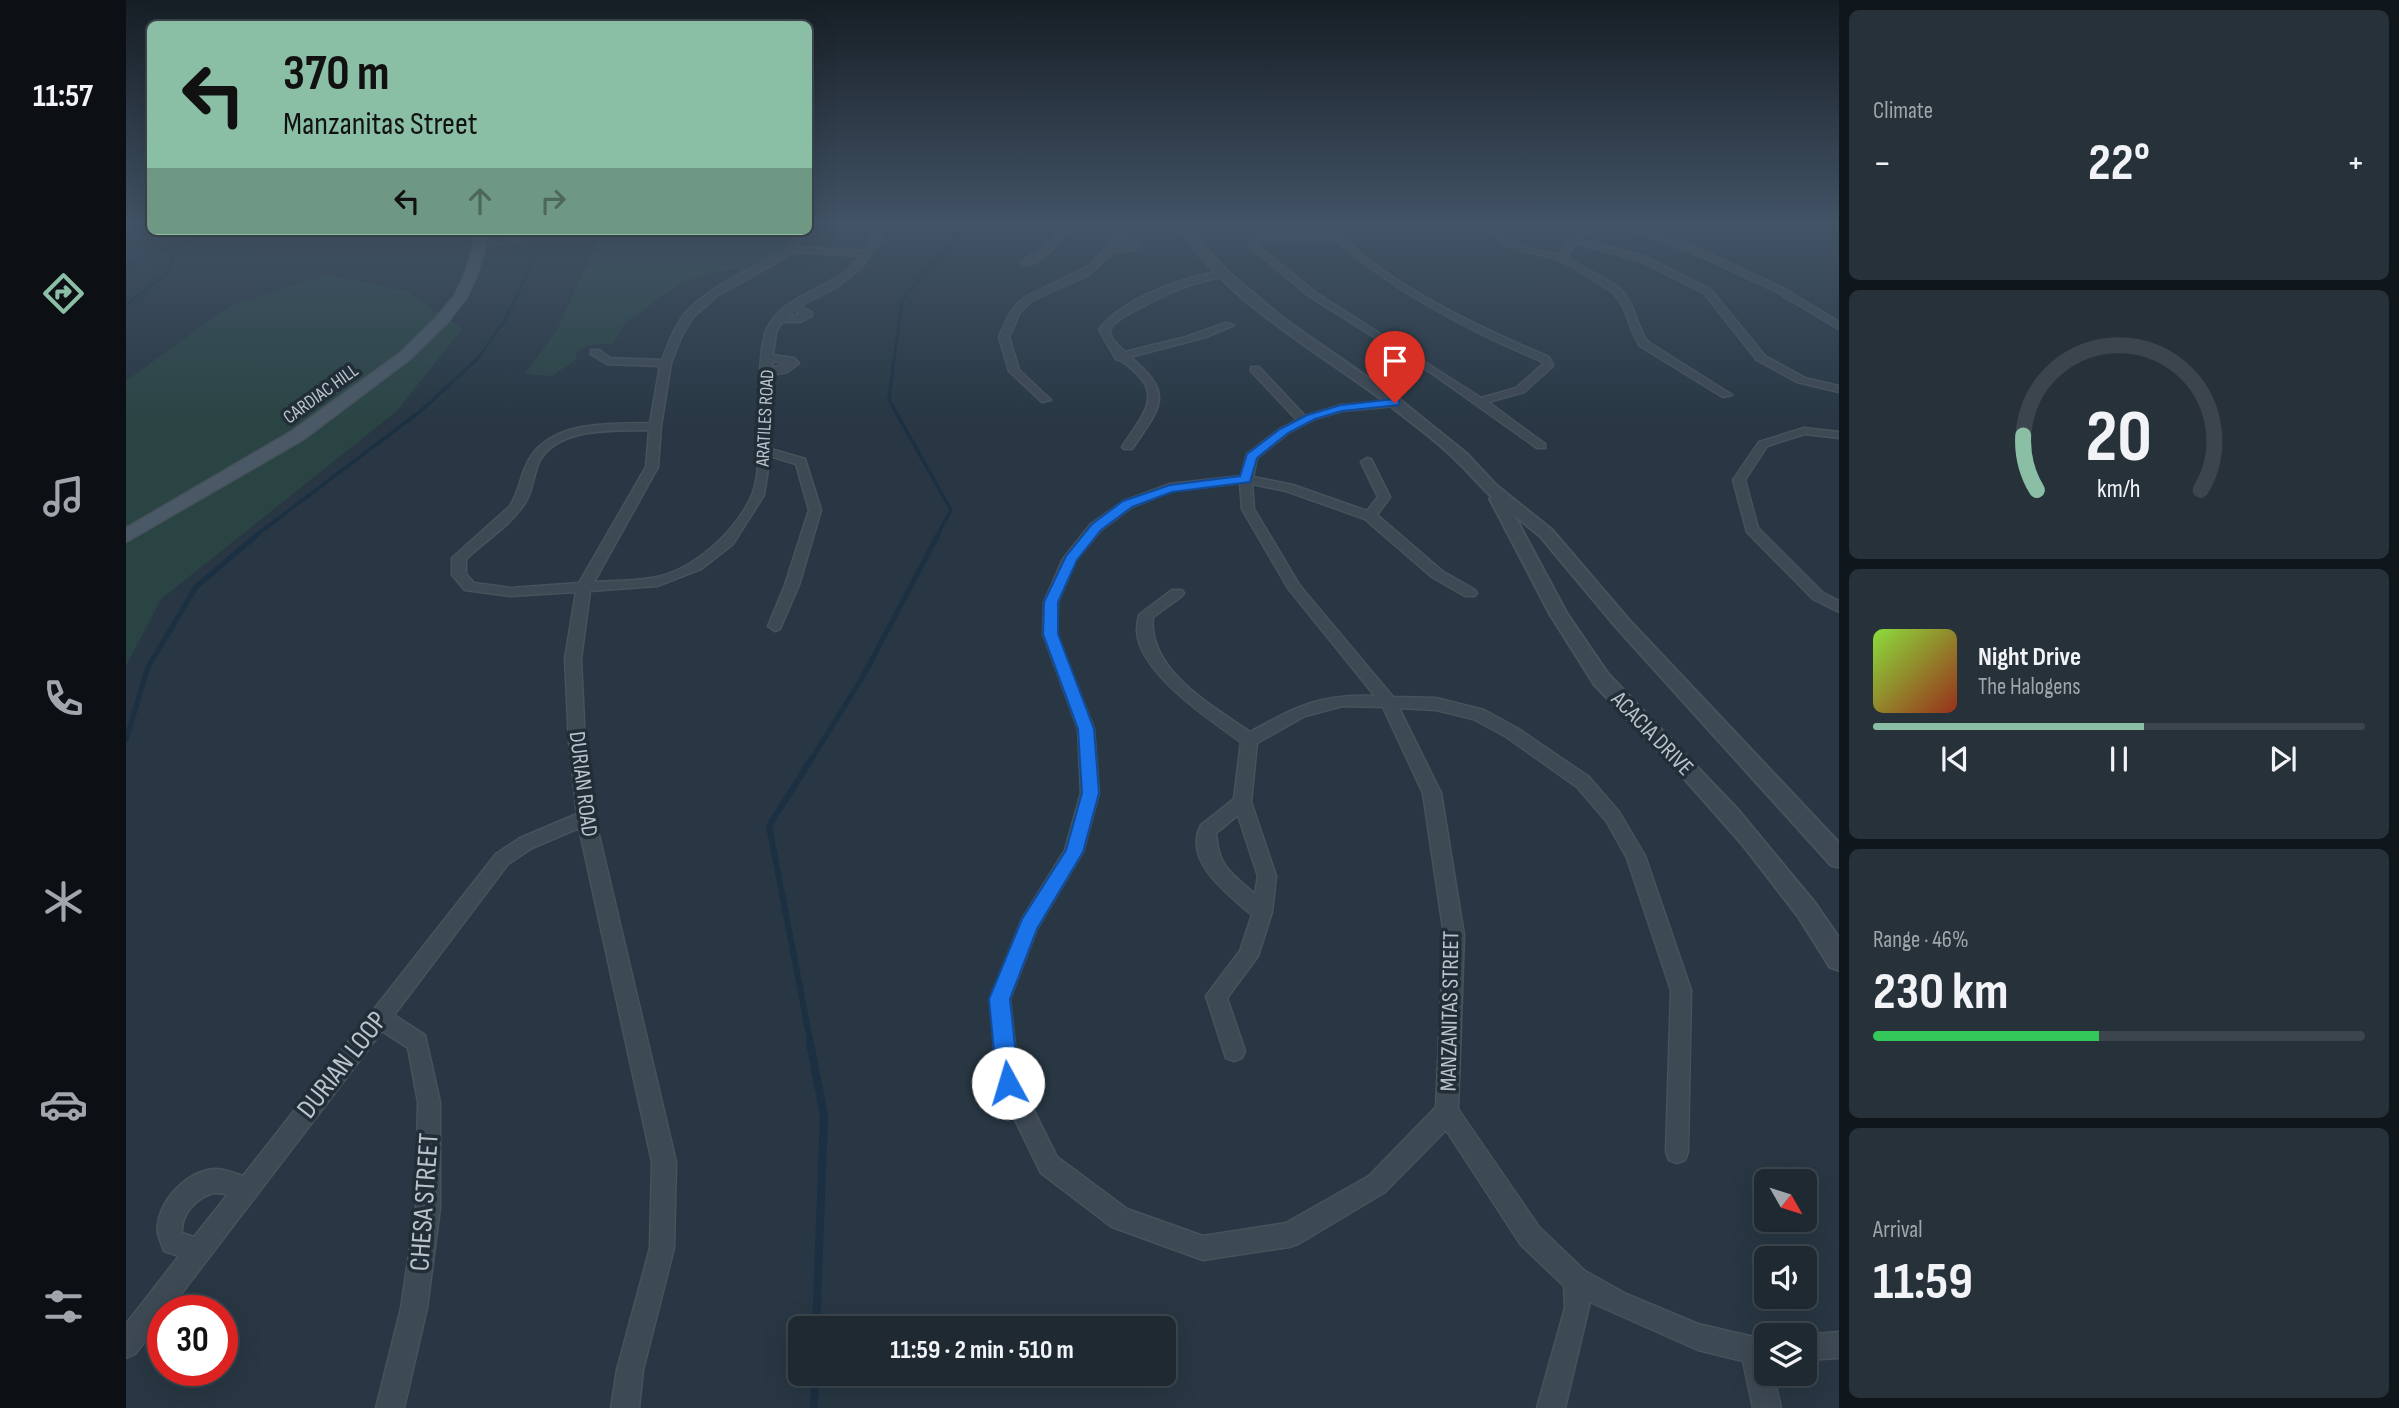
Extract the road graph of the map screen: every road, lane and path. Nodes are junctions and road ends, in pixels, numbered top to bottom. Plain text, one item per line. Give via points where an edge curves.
1 (464, 288) edge
2 (725, 288) edge
3 (829, 288) edge
4 (1050, 288) edge
5 (1167, 288) edge
6 (1240, 288) edge
7 (1301, 288) edge
8 (1407, 288) edge
9 (1611, 288) edge
10 (1701, 288) edge
11 (1774, 288) edge
12 (793, 306) junction
13 (779, 319) junction
14 (1229, 325) dead end
15 (1839, 326) edge
16 (595, 352) dead end
17 (767, 357) junction
18 (1121, 357) junction
19 (666, 363) junction
20 (1255, 369) dead end
21 (766, 372) junction
22 (1839, 389) edge
23 (1727, 394) dead end
24 (1046, 400) dead end
25 (1477, 402) junction
26 (1395, 403) junction
27 (1304, 421) junction
28 (654, 426) junction
29 (1839, 435) edge
30 (1541, 446) dead end
31 (1128, 447) dead end
32 (765, 451) junction
33 (1367, 462) dead end
34 (1246, 479) junction
35 (1492, 489) junction
36 (1370, 516) junction
37 (126, 536) edge
38 (584, 587) junction
39 (1177, 593) dead end
40 (1470, 593) dead end
41 (1839, 607) edge
42 (775, 626) dead end
43 (1388, 701) junction
44 (1249, 740) junction
45 (1242, 802) junction
46 (586, 818) junction
47 (1839, 858) edge
48 (1262, 912) junction
49 (1839, 959) edge
50 (378, 1017) junction
51 (1234, 1051) dead end
52 (1447, 1112) junction
53 (1677, 1152) dead end
54 (245, 1188) junction
55 (198, 1251) junction
56 (1576, 1280) junction
57 (126, 1345) edge
58 (1839, 1345) edge
59 (1817, 1346) edge
60 (1754, 1348) edge
61 (1764, 1386) edge
62 (390, 1408) edge
63 (625, 1408) edge
64 (1551, 1408) edge
65 (1767, 1408) edge

1 - 37 main road, CARDIAC HILL via 442,320 405,356 298,435
2 - 19 street, DURIAN ROAD via 690,314
3 - 12 street, ARATILES ROAD
4 - 24 street via 1021,304 1004,337 1014,371
5 - 18 street via 1110,320 1104,330 1106,339
6 - 26 street, ACACIA DRIVE
7 - 25 street
8 - 25 street via 1459,321 1545,359 1548,365 1520,390
9 - 23 street via 1623,297 1635,335 1644,344
10 - 22 street via 1761,358 1801,380
11 - 15 street
12 - 13 street, ARATILES ROAD
12 - 13 street via 809,314
13 - 17 street, ARATILES ROAD via 771,331
14 - 18 street via 1205,336
16 - 19 street via 607,361
17 - 21 street, ARATILES ROAD
17 - 21 street via 794,363
18 - 31 street via 1137,366 1153,385 1155,400
19 - 28 street, DURIAN ROAD
20 - 27 street
21 - 32 street, ARATILES ROAD
25 - 30 street
26 - 27 street via 1341,408
26 - 35 street, ACACIA DRIVE via 1462,457
27 - 34 street via 1251,457
28 - 38 street, DURIAN ROAD via 652,467
28 - 38 street, ARATILES ROAD via 594,429 559,438 537,456 518,504 459,558 459,575 470,587 511,592
29 - 41 street via 1804,431 1763,444 1739,480 1752,529 1818,596
32 - 38 street, ARATILES ROAD via 758,495 728,541 696,566 657,582
32 - 42 street via 801,462 815,510
33 - 36 street via 1384,497
34 - 36 street via 1289,488
34 - 43 street, MANZANITAS STREET via 1248,509 1295,588
34 - 52 street via 1170,488 1128,504 1096,527 1070,559 1051,602 1050,634 1086,729 1090,793 1074,852 1029,925 1000,999 1008,1083 1049,1165 1120,1219 1203,1248 1289,1235 1377,1184
35 - 47 street, ACACIA DRIVE via 1546,533 1623,624
35 - 49 street, ACACIA DRIVE via 1565,626 1602,680 1766,857 1807,907
36 - 40 street via 1437,574
38 - 46 street, DURIAN ROAD via 573,659
39 - 44 street via 1146,615 1145,635 1184,693
43 - 44 street via 1343,700 1289,718
43 - 52 street, MANZANITAS STREET via 1432,793 1454,935
43 - 53 street via 1436,704 1478,714 1583,782 1613,817 1636,856 1681,990
44 - 45 street
45 - 48 street via 1267,876
45 - 48 street via 1207,830 1208,856 1224,879
46 - 50 street, DURIAN LOOP via 526,843 502,859
46 - 63 street, DURIAN ROAD via 664,1162 662,1248 630,1370
48 - 51 street via 1248,956 1216,996
50 - 54 street, DURIAN LOOP
50 - 62 street, CHESA STREET via 418,1042 429,1102 428,1208 414,1307
52 - 56 street, MANZANITAS STREET via 1530,1236
54 - 55 street, DURIAN LOOP
54 - 55 street via 210,1182 191,1192 175,1209 168,1233 173,1242
55 - 57 street, DURIAN LOOP
56 - 60 street, MANZANITAS STREET via 1698,1337
56 - 64 street via 1578,1308
58 - 59 street
61 - 65 street

